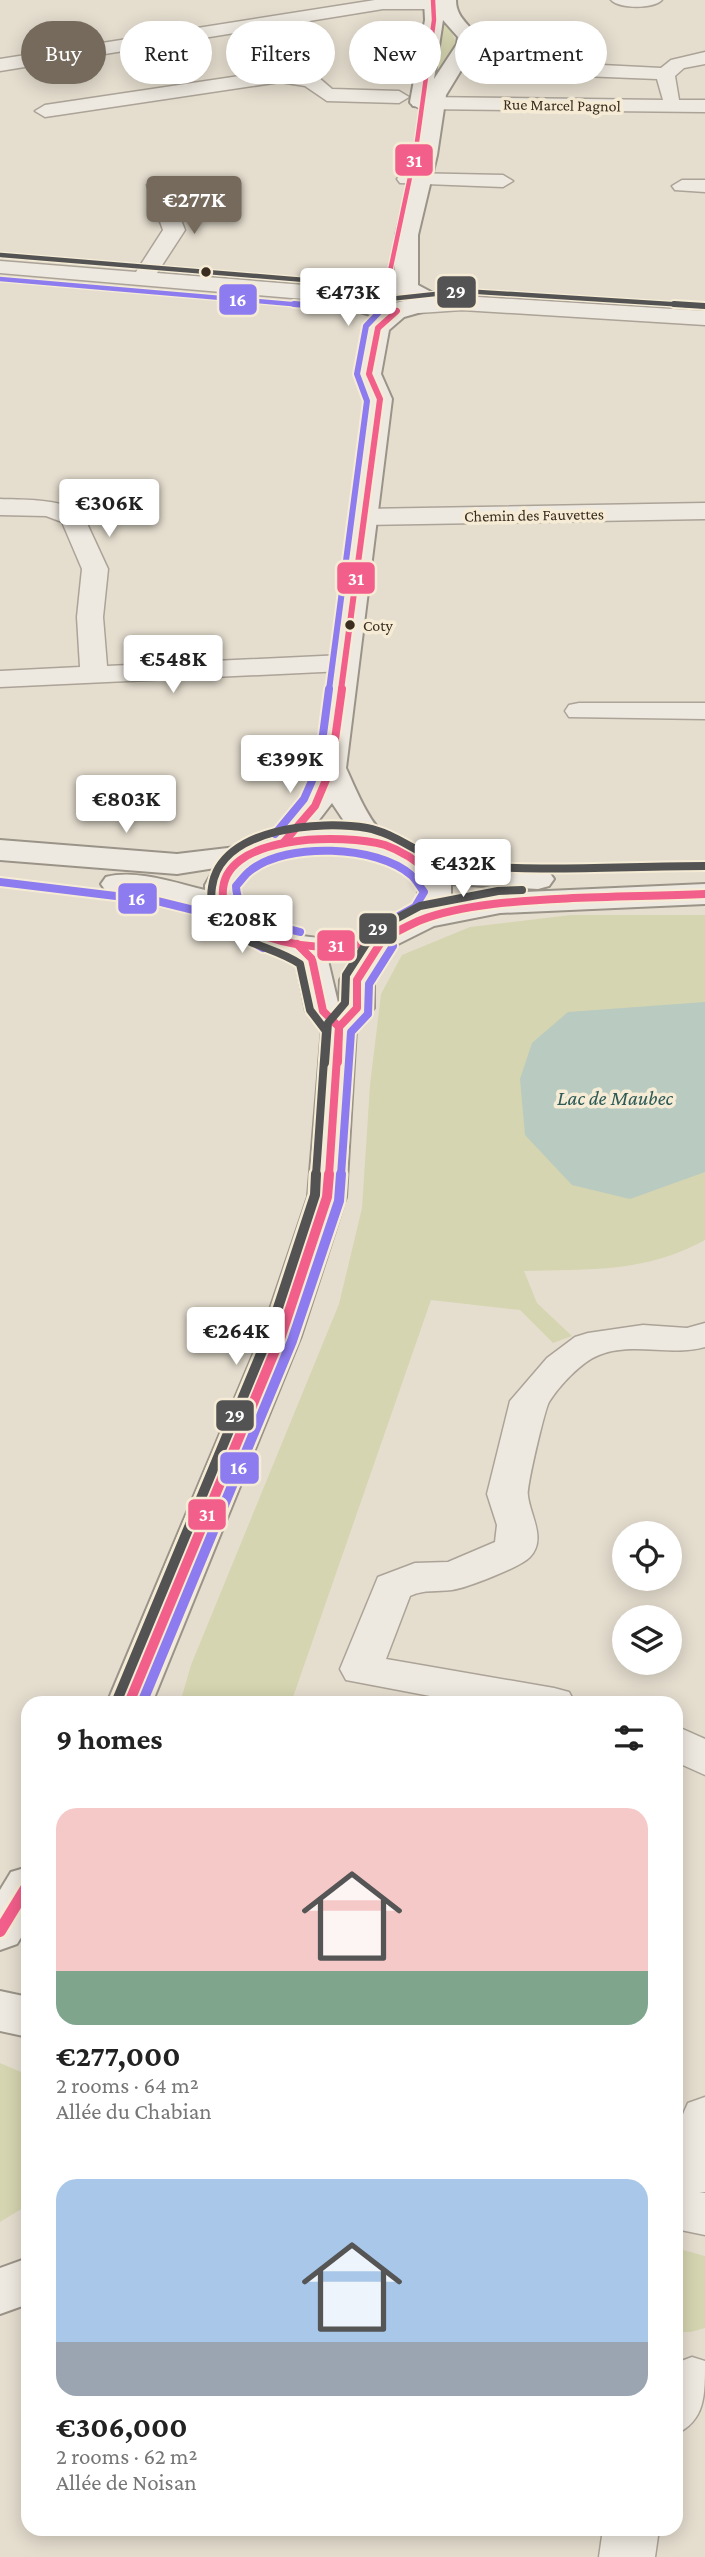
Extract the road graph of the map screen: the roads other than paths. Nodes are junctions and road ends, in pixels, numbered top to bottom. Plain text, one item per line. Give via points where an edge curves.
1 (620, 0) edge
2 (653, 0) edge
3 (440, 2) edge
4 (106, 49) edge
5 (705, 58) edge
6 (21, 62) edge
7 (0, 65) edge
8 (607, 71) edge
9 (665, 74) junction
10 (116, 81) dead end
11 (137, 95) junction
12 (399, 97) dead end
13 (427, 103) junction
14 (705, 106) edge
15 (673, 107) junction
16 (45, 111) dead end
17 (414, 179) junction
18 (503, 181) dead end
19 (157, 185) dead end
20 (682, 186) dead end
21 (705, 186) edge
22 (0, 267) edge
23 (143, 278) junction
24 (388, 302) junction
25 (705, 318) edge
26 (0, 507) edge
27 (705, 511) edge
28 (363, 517) junction
29 (343, 663) junction
30 (94, 675) junction
31 (0, 679) edge
32 (579, 711) dead end
33 (705, 711) edge
34 (331, 768) junction
35 (284, 842) junction
36 (374, 842) junction
37 (0, 850) edge
38 (252, 854) junction
39 (0, 870) edge
40 (430, 873) junction
41 (705, 878) edge
42 (705, 894) edge
43 (225, 905) junction
44 (425, 918) junction
45 (383, 939) junction
46 (297, 944) junction
47 (339, 1027) junction
48 (705, 1335) edge
49 (132, 1696) edge
50 (514, 1696) edge
51 (683, 1746) edge
52 (705, 1759) edge
53 (21, 1896) edge
54 (0, 1931) edge
55 (0, 2011) edge
56 (21, 2016) edge
57 (683, 2209) edge
58 (705, 2214) edge
59 (21, 2284) edge
60 (0, 2291) edge
61 (630, 2536) edge
62 (627, 2557) edge

1 - 2 street
3 - 4 street via 383,4
3 - 13 street via 434,20
3 - 13 street via 467,36 467,44
5 - 9 street via 678,64
6 - 7 street
8 - 9 street
9 - 15 street
10 - 11 street
11 - 12 street via 280,76 311,81 327,94
11 - 16 street
13 - 15 street, Rue Marcel Pagnol
13 - 17 street
14 - 15 street, Rue Marcel Pagnol
17 - 18 street
17 - 24 street via 389,276
17 - 24 street via 403,276
19 - 23 street via 174,230
20 - 21 street
22 - 23 street
23 - 24 street
24 - 25 street
24 - 28 street via 369,374 380,399
26 - 30 street via 50,509 71,517 81,533 95,569 90,617
27 - 28 street, Chemin des Fauvettes
28 - 29 street
29 - 30 street
29 - 34 street
30 - 31 street
32 - 33 street
34 - 35 street via 314,806
34 - 36 street via 348,805
35 - 36 street via 314,838
35 - 38 street
36 - 40 street via 417,860
37 - 38 street via 177,864
38 - 43 street via 226,878
39 - 43 street via 159,889
40 - 41 street via 491,878
40 - 44 street via 437,888 435,903
42 - 44 street via 500,903
43 - 46 street via 251,929
44 - 45 street
45 - 46 street via 346,946
45 - 47 street via 357,981 357,1008
46 - 47 street via 312,959 323,1011
47 - 49 street via 327,1197 281,1336
48 - 50 street via 689,1340 643,1337 588,1345 560,1366 529,1401 507,1494 517,1525 515,1549 453,1576 415,1577 393,1587 361,1669
51 - 52 street
53 - 54 street
55 - 56 street
57 - 58 street
59 - 60 street
61 - 62 street

